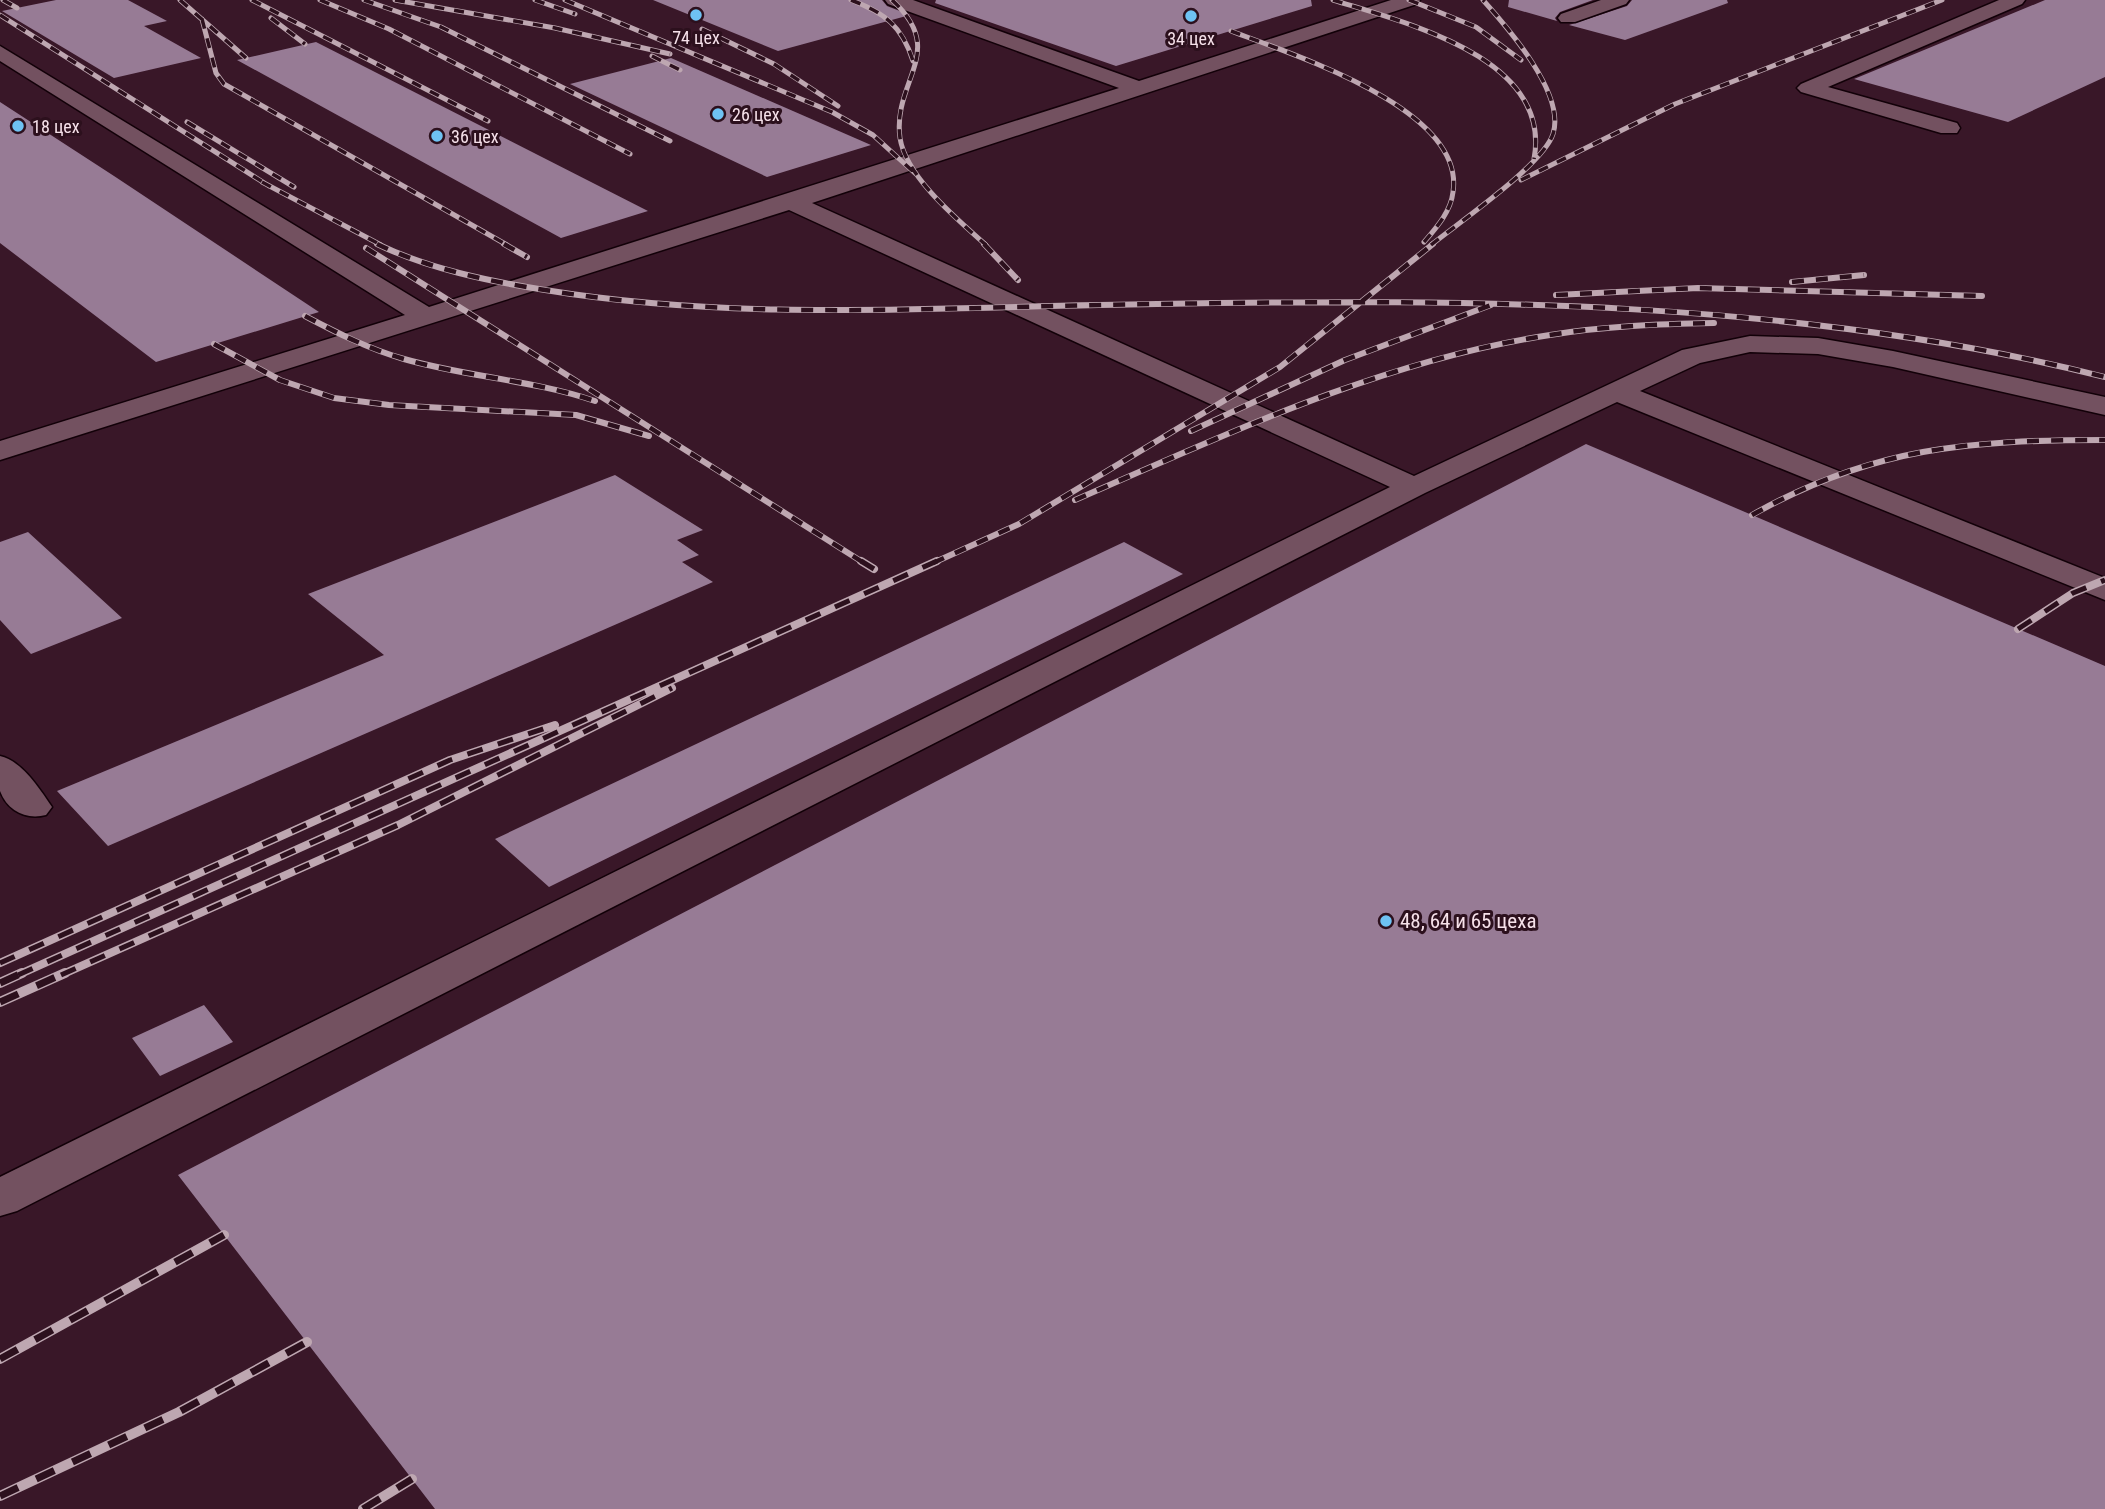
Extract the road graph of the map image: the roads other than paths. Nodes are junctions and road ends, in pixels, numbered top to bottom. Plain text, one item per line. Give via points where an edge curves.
1 (895, 0) edge
2 (1410, 0) edge
3 (1619, 0) edge
4 (2015, 0) edge
5 (1568, 18) dead end
6 (0, 52) edge
7 (1138, 89) junction
8 (1950, 128) dead end
9 (791, 202) junction
10 (425, 316) junction
11 (1618, 392) junction
12 (2105, 406) edge
13 (0, 451) edge
14 (1414, 487) junction
15 (2105, 590) edge
16 (0, 767) edge
17 (33, 807) dead end
18 (0, 1198) edge

1 - 7 lane
2 - 7 lane
3 - 5 lane
4 - 8 lane via 1808,88
6 - 10 lane
7 - 9 lane
9 - 10 lane
9 - 14 lane
10 - 13 lane
11 - 12 lane via 1692,356 1751,344 1818,346 1893,359
11 - 14 lane
11 - 15 lane
14 - 18 lane
16 - 17 lane

